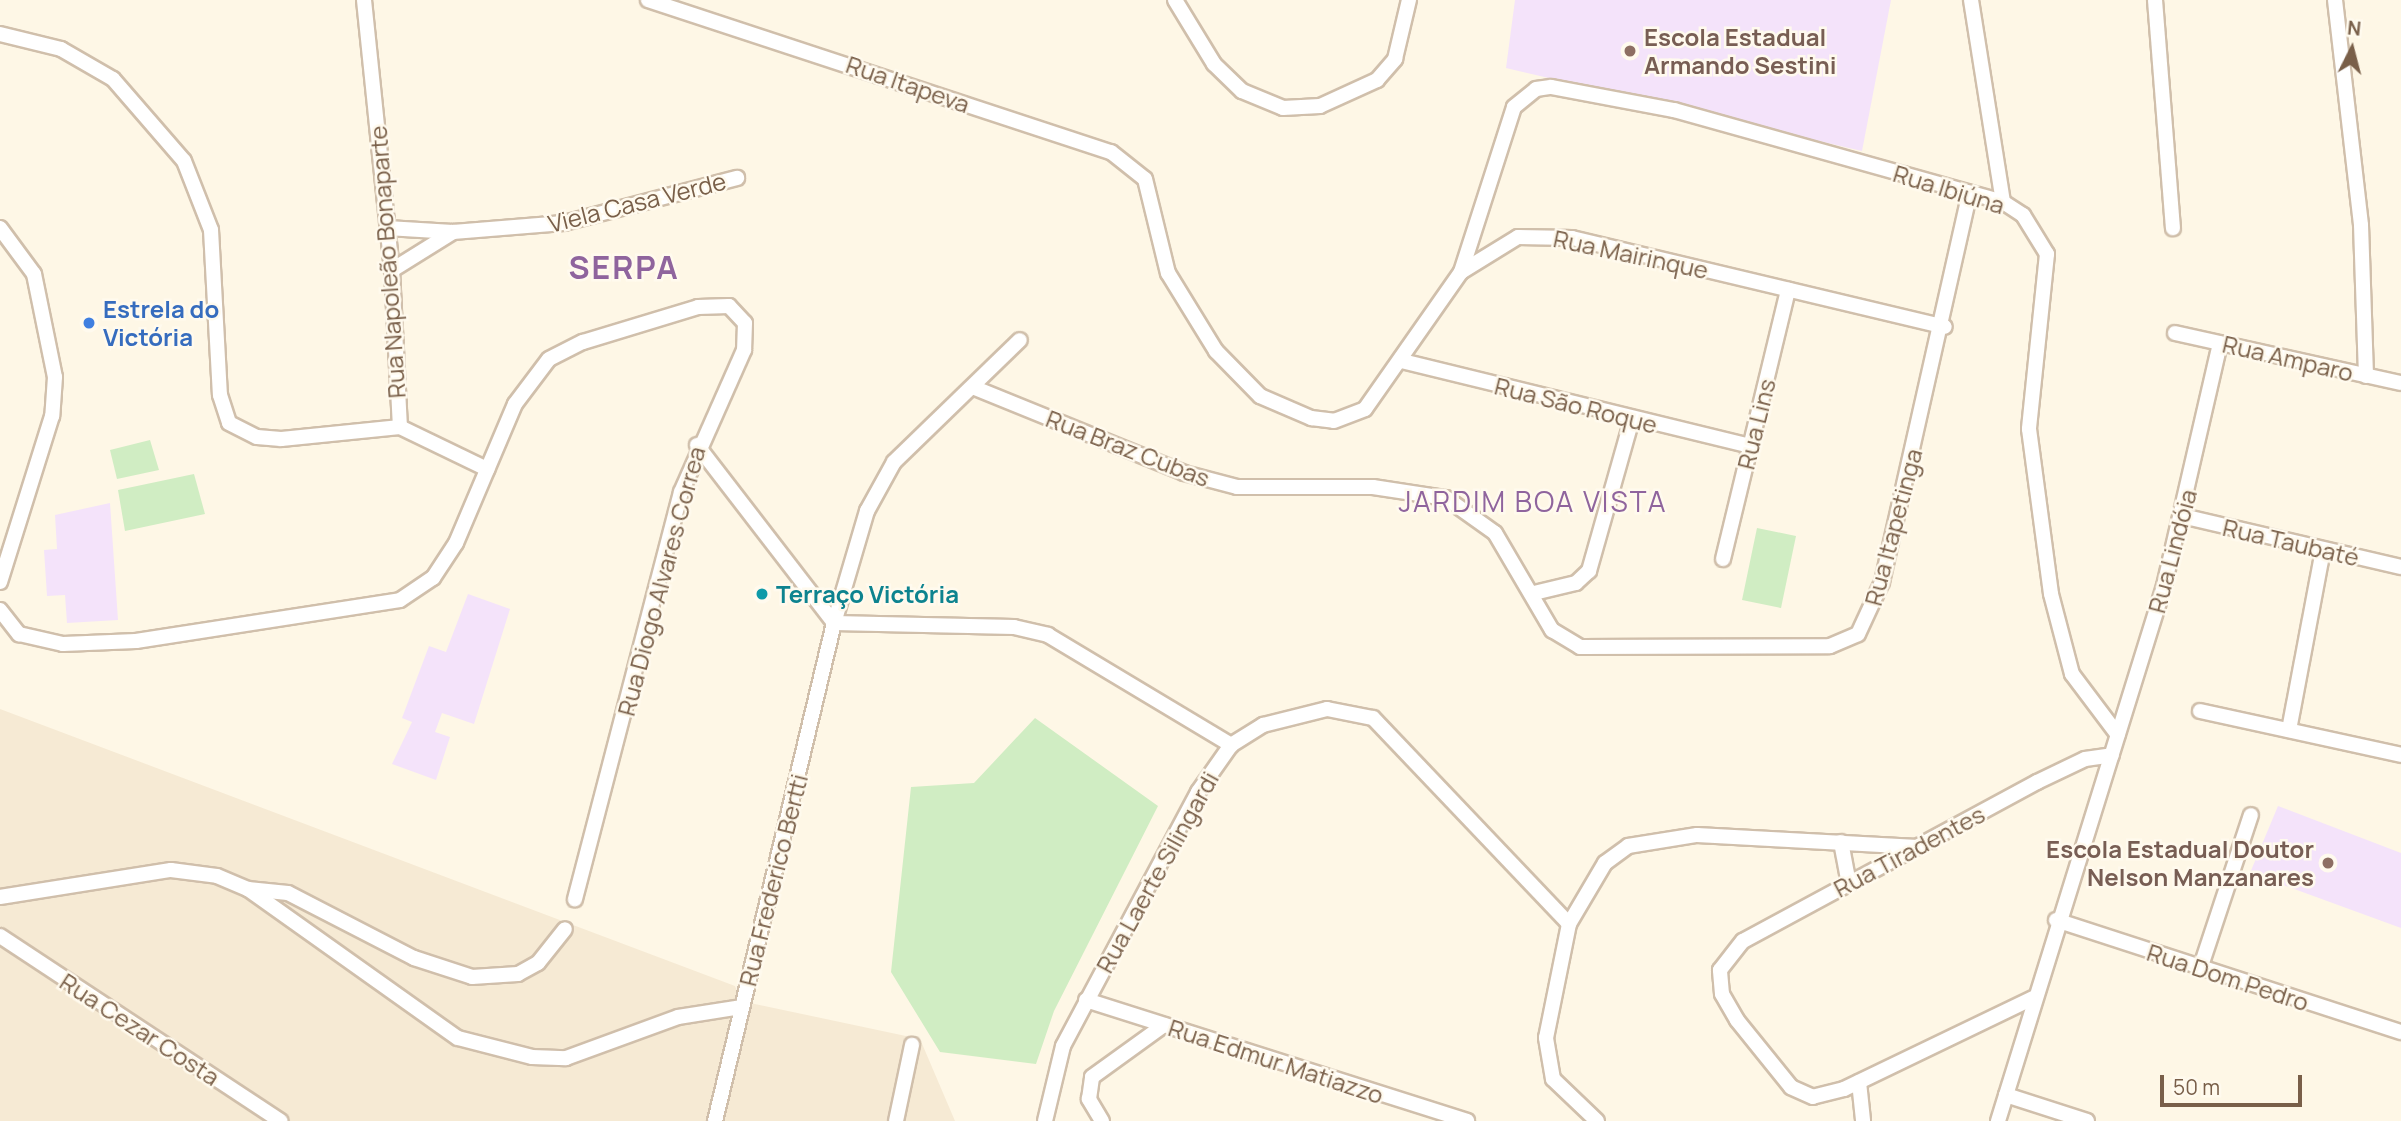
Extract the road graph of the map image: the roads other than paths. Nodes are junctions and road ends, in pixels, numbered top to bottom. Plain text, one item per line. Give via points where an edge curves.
1 (364, 0) edge
2 (648, 0) edge
3 (1175, 0) edge
4 (1409, 0) edge
5 (1971, 0) edge
6 (2155, 0) edge
7 (2335, 0) edge
8 (0, 34) edge
9 (737, 178) dead end
10 (1970, 193) junction
11 (1151, 194) joint
12 (2003, 202) junction
13 (387, 228) junction
14 (2173, 228) dead end
15 (1, 230) edge
16 (453, 232) junction
17 (392, 270) junction
18 (1461, 272) junction
19 (1788, 290) junction
20 (1945, 327) junction
21 (2175, 333) dead end
22 (1020, 340) dead end
23 (2220, 344) junction
24 (1402, 361) junction
25 (2366, 376) junction
26 (2401, 383) edge
27 (975, 388) junction
28 (1632, 419) junction
29 (400, 427) junction
30 (697, 445) junction
31 (1751, 446) junction
32 (487, 469) junction
33 (2182, 516) junction
34 (2323, 550) junction
35 (1723, 559) dead end
36 (2401, 567) edge
37 (0, 582) edge
38 (1534, 593) junction
39 (0, 610) edge
40 (834, 623) junction
41 (2200, 711) dead end
42 (2289, 730) junction
43 (2118, 734) junction
44 (1231, 745) junction
45 (2112, 755) junction
46 (2401, 755) edge
47 (2251, 815) dead end
48 (1841, 842) junction
49 (1918, 847) junction
50 (1849, 884) junction
51 (248, 889) junction
52 (0, 897) edge
53 (575, 899) dead end
54 (2056, 920) junction
55 (1569, 924) junction
56 (565, 929) dead end
57 (0, 936) edge
58 (2200, 969) junction
59 (2033, 998) junction
60 (1086, 1000) junction
61 (743, 1007) junction
62 (1164, 1025) junction
63 (2401, 1032) edge
64 (912, 1045) dead end
65 (1858, 1082) junction
66 (2006, 1095) junction
67 (1445, 1119) edge
68 (281, 1121) edge
69 (715, 1121) edge
70 (897, 1121) edge
71 (1045, 1121) edge
72 (1102, 1121) edge
73 (1467, 1121) edge
74 (1597, 1121) edge
75 (1863, 1121) edge
76 (1998, 1121) edge
77 (2087, 1121) edge

1 - 13 street, Rua Napoleão Bonaparte
2 - 11 street, Rua Itapeva via 1111,152 1134,166
3 - 4 street via 1214,64 1241,91 1283,108 1320,106 1377,80 1395,58
5 - 12 street
6 - 14 street
7 - 25 street via 2361,225
8 - 29 street via 61,49 113,79 184,161 211,230 220,395 229,423 257,437 281,439
9 - 16 street, Viela Casa Verde via 564,223
10 - 12 street, Rua Ibiúna
10 - 18 street, Rua Ibiúna via 1674,110 1582,90 1536,89 1514,107
10 - 20 street, Rua Itapetinga
11 - 24 street, Rua Mairinque via 1168,273 1182,304 1261,396 1311,418 1349,418 1364,409
12 - 43 street, Rua Ibiúna via 2039,232 2047,254 2029,429 2031,476 2060,640 2088,700
13 - 16 street, Viela Casa Verde
13 - 17 street, Rua Napoleão Bonaparte
15 - 37 street via 34,274 55,377 52,416
16 - 17 street, Viela Casa Verde
17 - 29 street, Rua Napoleão Bonaparte
18 - 19 street, Rua Mairinque via 1493,247 1537,235
18 - 24 street, Rua Mairinque
19 - 20 street, Rua Mairinque
19 - 31 street, Rua Lins
20 - 38 street, Rua Itapetinga via 1882,582 1858,634 1830,646 1790,650 1610,652 1563,640
21 - 23 street, Rua Amparo
22 - 27 street, Rua Frederico Bertti
23 - 25 street, Rua Amparo
23 - 33 street, Rua Lindóia
24 - 28 street, Rua São Roque
25 - 26 street, Rua Amparo
27 - 38 street, Rua Braz Cubas via 1184,473 1237,487 1373,487 1446,499 1495,533
27 - 40 street, Rua Frederico Bertti via 879,484
28 - 31 street, Rua São Roque
28 - 38 street via 1594,562 1576,583
29 - 32 street, Rua Napoleão Bonaparte
30 - 32 street, Rua Diogo Alvares Correa via 747,336 739,313 729,306 698,307 583,342 550,359 515,404
30 - 40 street
30 - 53 street, Rua Diogo Alvares Correa
31 - 35 street, Rua Lins
32 - 39 street via 456,543 433,578 400,600 136,641 63,645 19,634
33 - 34 street, Rua Taubaté
33 - 43 street, Rua Lindóia
34 - 36 street, Rua Taubaté
34 - 42 street
40 - 44 street via 1014,627 1048,635
40 - 61 street, Rua Frederico Bertti
41 - 42 street
42 - 46 street
43 - 45 street, Rua Lindóia
44 - 55 street via 1294,715 1327,709 1373,718
44 - 60 street, Rua Laerte Silingardi via 1198,792
45 - 49 street, Rua Tiradentes via 2085,759
45 - 54 street, Rua Lindóia
47 - 58 street
48 - 49 street
48 - 50 street
48 - 55 street via 1697,835 1628,845 1586,888
49 - 50 street, Rua Tiradentes
50 - 65 street, Rua Tiradentes via 1742,941 1720,970 1722,994 1737,1020 1803,1096 1826,1095
51 - 52 street, Rua Frederico Bertti via 217,876 172,870
51 - 56 street, Rua Frederico Bertti via 288,893 414,958 472,977 517,974 538,963
51 - 61 street, Rua Frederico Bertti via 424,1017 458,1038 494,1050 566,1058 678,1017
54 - 58 street, Rua Dom Pedro
54 - 59 street, Rua Lindóia
55 - 74 street via 1547,1058 1567,1098
57 - 68 street, Rua Cezar Costa
58 - 63 street, Rua Dom Pedro
59 - 65 street
59 - 66 street, Rua Lindóia
60 - 62 street, Rua Edmur Matiazzo
60 - 71 street, Rua Laerte Silingardi via 1051,1081
61 - 69 street
62 - 67 street, Rua Edmur Matiazzo
62 - 72 street via 1092,1077 1088,1099
64 - 70 street
65 - 75 street
66 - 76 street, Rua Lindóia
66 - 77 street
67 - 73 street, Rua Edmur Matiazzo

